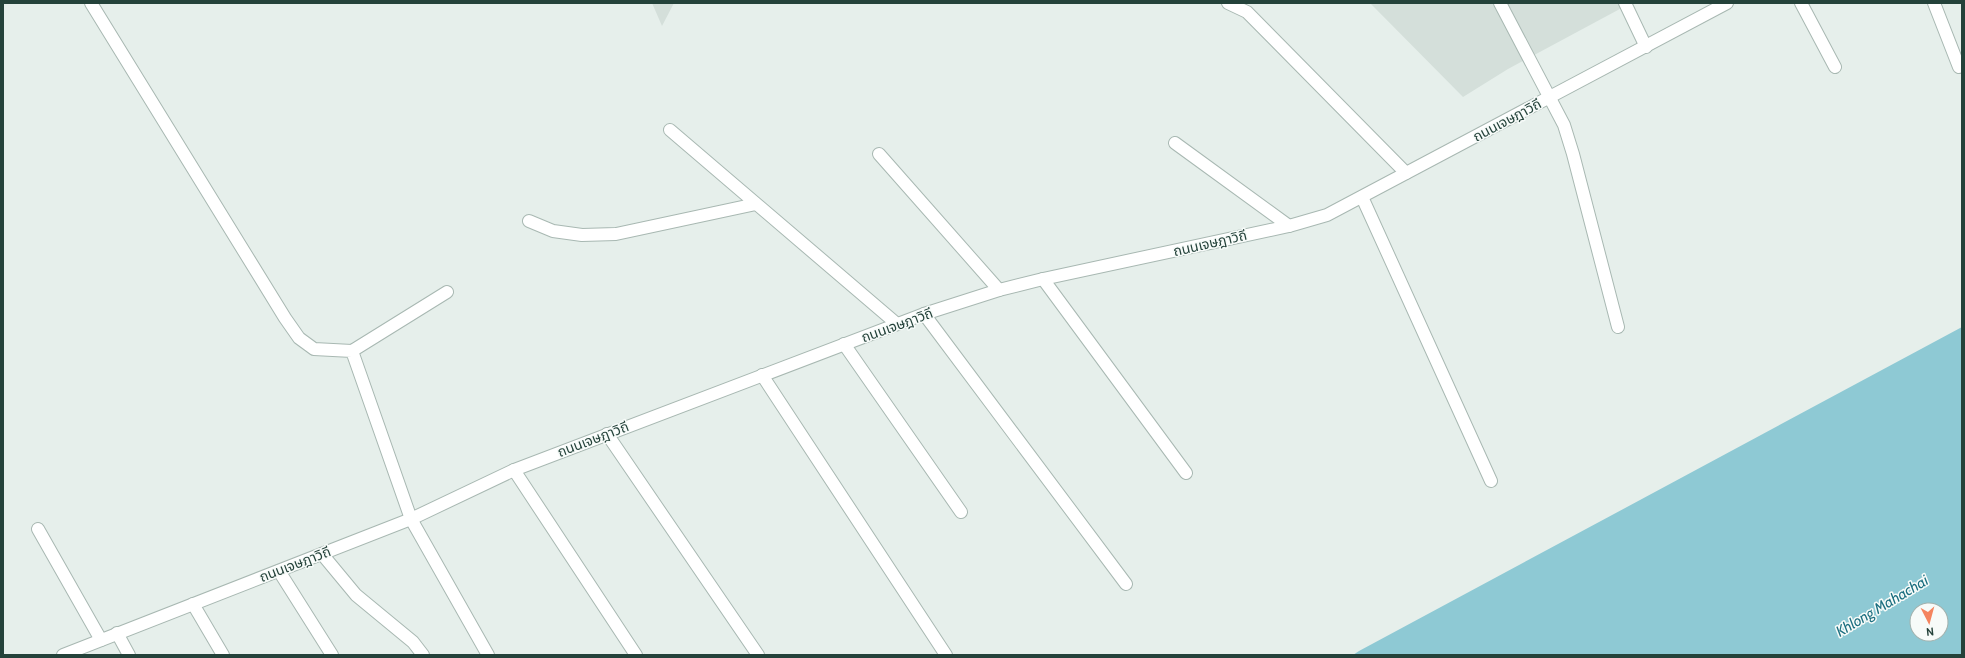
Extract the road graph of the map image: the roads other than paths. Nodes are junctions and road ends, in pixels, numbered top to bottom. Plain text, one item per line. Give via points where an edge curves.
1 (91, 3) edge
2 (1228, 3) edge
3 (1500, 3) edge
4 (1625, 3) edge
5 (1727, 3) edge
6 (1801, 3) edge
7 (1934, 3) edge
8 (1646, 47) junction
9 (1835, 67) dead end
10 (1959, 67) dead end
11 (1549, 97) junction
12 (670, 130) dead end
13 (1174, 143) dead end
14 (879, 154) dead end
15 (1406, 173) junction
16 (1362, 197) junction
17 (756, 204) junction
18 (528, 221) dead end
19 (1289, 226) junction
20 (1042, 279) junction
21 (1000, 290) junction
22 (447, 292) dead end
23 (924, 314) junction
24 (897, 324) junction
25 (1618, 327) dead end
26 (844, 344) junction
27 (352, 351) junction
28 (762, 375) junction
29 (607, 434) junction
30 (514, 470) junction
31 (1186, 473) dead end
32 (1490, 482) dead end
33 (961, 512) dead end
34 (411, 519) junction
35 (38, 529) dead end
36 (322, 554) junction
37 (278, 571) junction
38 (1126, 584) dead end
39 (193, 604) junction
40 (117, 633) junction
41 (101, 640) junction
42 (63, 655) edge
43 (129, 655) edge
44 (223, 655) edge
45 (332, 655) edge
46 (423, 655) edge
47 (488, 655) edge
48 (636, 655) edge
49 (758, 655) edge
50 (946, 655) edge

1 - 27 street via 299,338 314,349
2 - 15 street via 1247,12
3 - 11 street
4 - 8 street
5 - 8 street, ถนนเจษฎาวิถี
6 - 9 street
7 - 10 street
8 - 11 street, ถนนเจษฎาวิถี
11 - 15 street, ถนนเจษฎาวิถี
11 - 25 street via 1564,125 1573,154
12 - 17 street
13 - 19 street
14 - 21 street
15 - 16 street, ถนนเจษฎาวิถี
16 - 19 street, ถนนเจษฎาวิถี via 1327,214
16 - 32 street
17 - 18 street via 616,234 582,235 553,231
17 - 24 street
19 - 20 street, ถนนเจษฎาวิถี
20 - 21 street, ถนนเจษฎาวิถี
20 - 31 street
21 - 23 street, ถนนเจษฎาวิถี
22 - 27 street
23 - 24 street, ถนนเจษฎาวิถี
23 - 38 street
24 - 26 street, ถนนเจษฎาวิถี
26 - 28 street, ถนนเจษฎาวิถี
26 - 33 street
27 - 34 street
28 - 29 street, ถนนเจษฎาวิถี
28 - 50 street
29 - 30 street, ถนนเจษฎาวิถี
29 - 49 street
30 - 34 street, ถนนเจษฎาวิถี
30 - 48 street
34 - 36 street, ถนนเจษฎาวิถี
34 - 47 street
35 - 41 street
36 - 37 street, ถนนเจษฎาวิถี
36 - 46 street via 356,595 413,642
37 - 39 street, ถนนเจษฎาวิถี
37 - 45 street
39 - 40 street, ถนนเจษฎาวิถี
39 - 44 street
40 - 41 street, ถนนเจษฎาวิถี
40 - 43 street
41 - 42 street, ถนนเจษฎาวิถี

